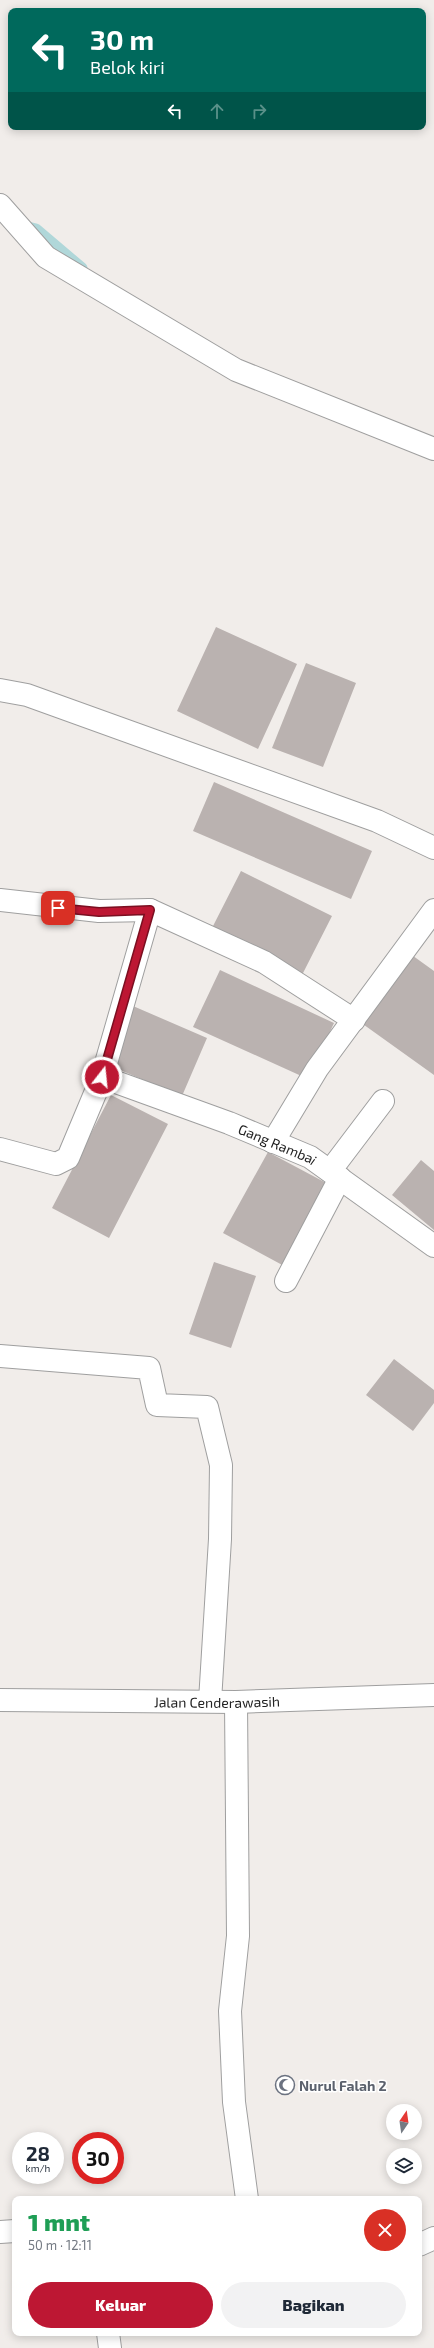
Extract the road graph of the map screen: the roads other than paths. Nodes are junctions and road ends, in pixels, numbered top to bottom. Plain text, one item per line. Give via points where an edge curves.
1 (0, 205) edge
2 (434, 449) edge
3 (0, 690) edge
4 (434, 848) edge
5 (0, 900) edge
6 (150, 910) junction
7 (434, 910) edge
8 (354, 1020) junction
9 (102, 1077) junction
10 (383, 1101) dead end
11 (273, 1142) junction
12 (0, 1149) edge
13 (335, 1174) junction
14 (434, 1246) edge
15 (286, 1281) dead end
16 (0, 1356) edge
17 (434, 1696) edge
18 (0, 1700) edge
19 (210, 1701) junction
20 (236, 1702) junction
21 (247, 2196) edge
22 (12, 2231) edge
23 (0, 2232) edge
24 (434, 2238) edge
25 (422, 2244) edge
26 (108, 2336) edge
27 (110, 2348) edge

1 - 2 street via 46,257 236,370
3 - 4 street via 27,695 377,821
5 - 6 street via 99,912
6 - 8 street via 264,962
6 - 9 street
7 - 8 street
8 - 11 street via 318,1069
9 - 11 street, Gang Rambai via 229,1122
9 - 12 street via 68,1158 56,1164
10 - 13 street
11 - 13 street, Gang Rambai via 310,1158
13 - 14 street, Gang Rambai
13 - 15 street
16 - 19 street via 149,1368 157,1405 208,1407 221,1465 220,1539
17 - 20 street, Jalan Cenderawasih
18 - 19 street, Jalan Cenderawasih
19 - 20 street, Jalan Cenderawasih
20 - 21 street via 238,1936 230,2011 234,2102
22 - 23 street
24 - 25 street
26 - 27 street

